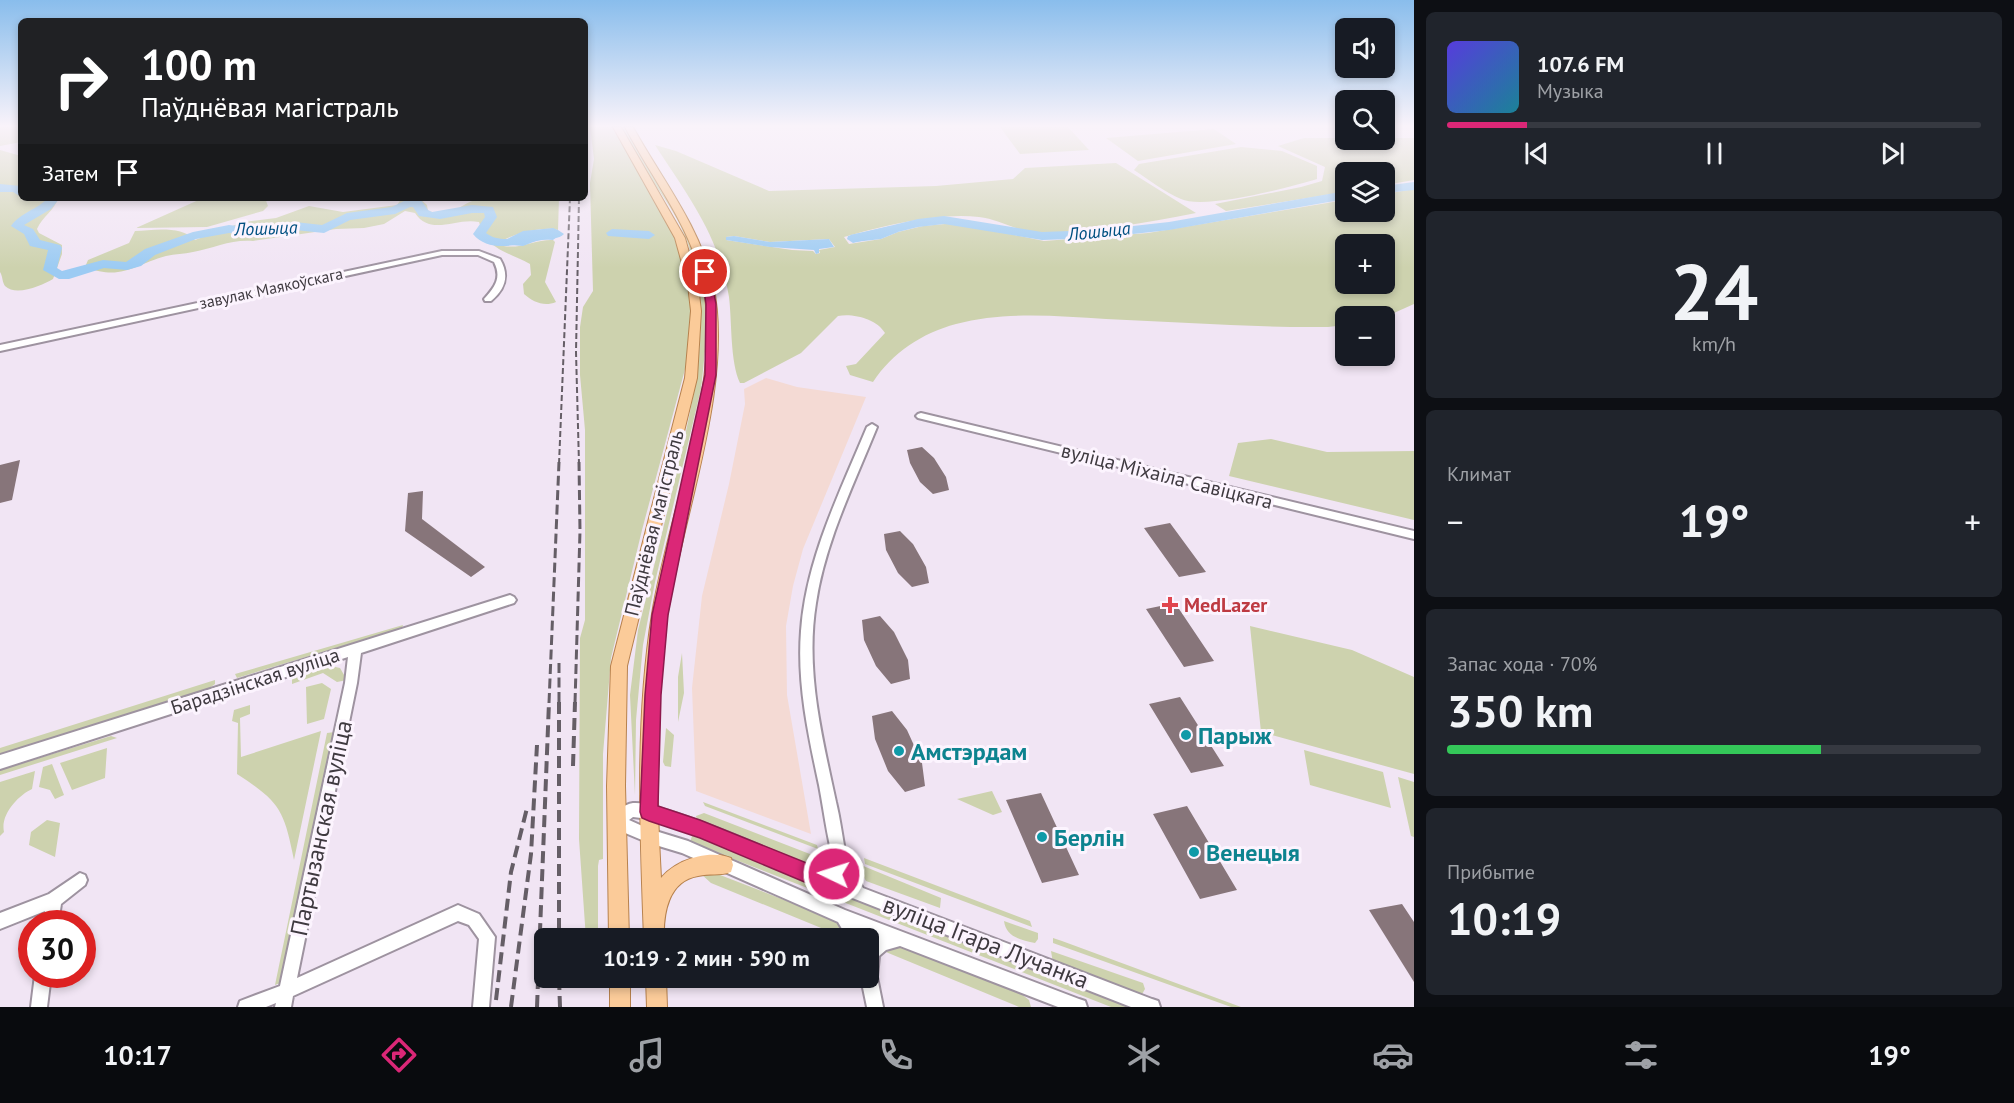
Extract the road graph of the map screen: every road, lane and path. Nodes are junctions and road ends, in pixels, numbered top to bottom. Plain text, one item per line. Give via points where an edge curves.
1 (644, 174) edge
2 (658, 174) edge
3 (488, 299) dead end
4 (0, 348) edge
5 (921, 416) dead end
6 (872, 427) dead end
7 (1414, 535) edge
8 (510, 600) dead end
9 (355, 649) junction
10 (0, 762) edge
11 (649, 812) junction
12 (616, 822) junction
13 (649, 836) junction
14 (841, 860) junction
15 (723, 865) junction
16 (814, 876) junction
17 (80, 880) dead end
18 (863, 895) junction
19 (54, 900) junction
20 (52, 910) edge
21 (843, 917) junction
22 (0, 921) edge
23 (619, 928) edge
24 (654, 928) edge
25 (655, 928) edge
26 (850, 928) edge
27 (899, 939) junction
28 (879, 946) edge
29 (41, 988) edge
30 (620, 988) edge
31 (656, 988) edge
32 (871, 988) edge
33 (285, 999) edge
34 (39, 1007) edge
35 (246, 1007) edge
36 (481, 1007) edge
37 (620, 1007) edge
38 (657, 1007) edge
39 (875, 1007) edge
40 (1079, 1007) edge
41 (1152, 1007) edge

1 - 12 main road, Паўднёвая магістраль via 680,238 696,311 691,378 619,666
2 - 11 main road, Паўднёвая магістраль via 695,239 708,285 712,338 706,399 660,615
3 - 4 street, завулак Маякоўскага via 501,285 503,276 497,261 479,253 442,253
5 - 7 street, вуліца Міхаіла Савіцкага
6 - 14 street via 819,563 807,629 812,718
8 - 9 street, Барадзінская вуліца
9 - 10 street, Барадзінская вуліца
9 - 33 street, Партызанская вуліца via 350,692
11 - 12 street, вуліца Ігара Лучанка via 633,810
11 - 13 main road, Паўднёвая магістраль
11 - 16 street, вуліца Ігара Лучанка
12 - 13 street, вуліца Ігара Лучанка
12 - 23 main road, Паўднёвая магістраль
13 - 15 street, вуліца Ігара Лучанка via 683,846
13 - 24 main road, Паўднёвая магістраль
14 - 16 street via 834,874
14 - 18 street via 847,880
15 - 21 street, вуліца Ігара Лучанка
15 - 25 main road via 702,864 681,871 672,879 660,899
16 - 18 street, вуліца Ігара Лучанка
17 - 19 street
18 - 41 street, вуліца Ігара Лучанка
19 - 20 street
19 - 22 street
21 - 26 street
21 - 27 street, вуліца Ігара Лучанка
27 - 28 street
27 - 40 street, вуліца Ігара Лучанка
29 - 34 street
30 - 37 main road
31 - 38 main road
32 - 39 street
33 - 35 street
33 - 36 street via 458,914 474,919 487,937

